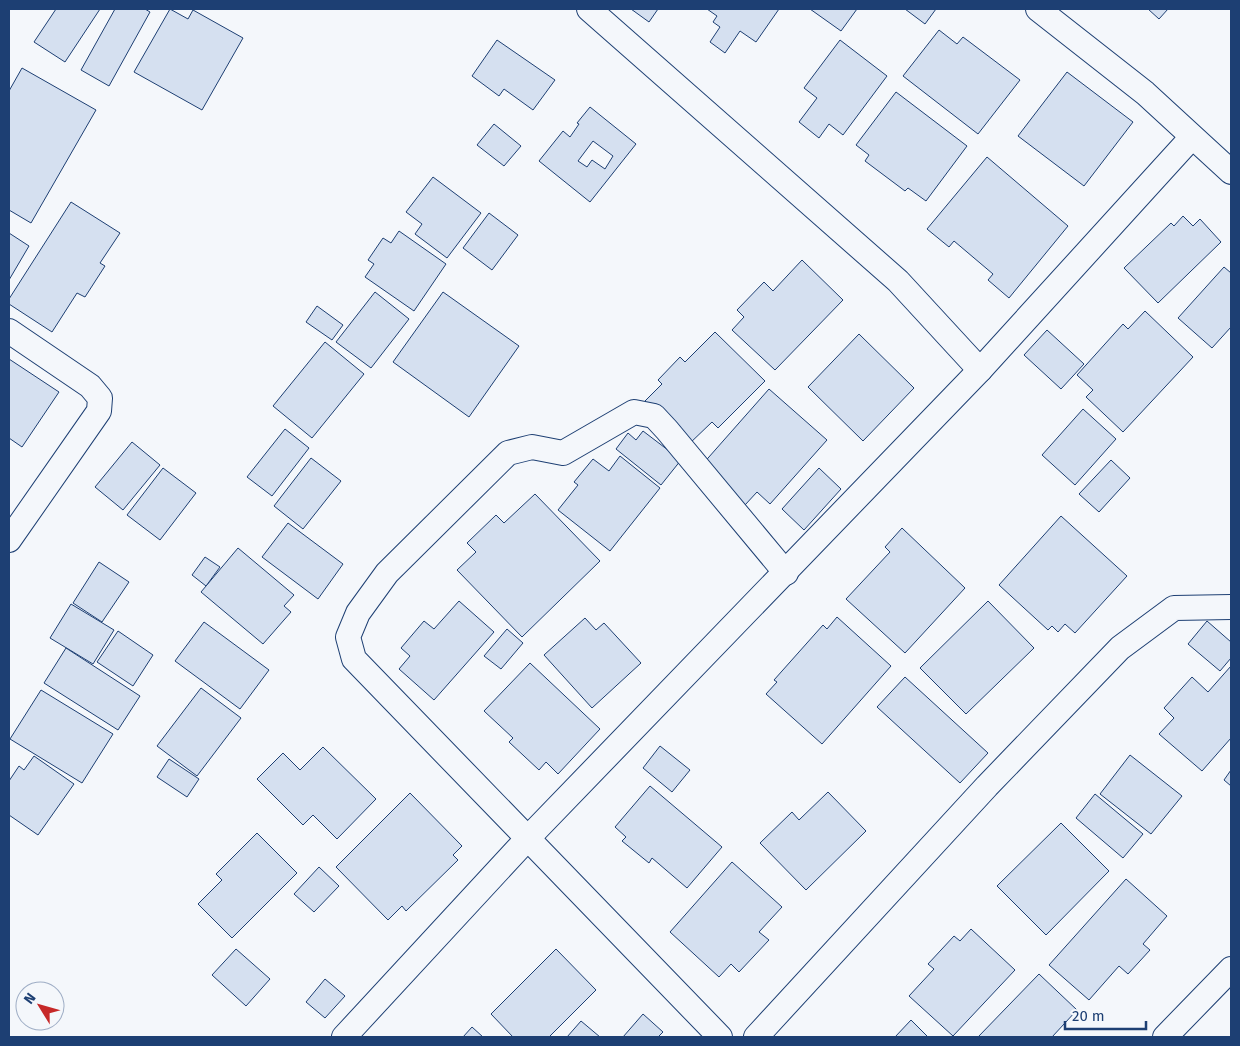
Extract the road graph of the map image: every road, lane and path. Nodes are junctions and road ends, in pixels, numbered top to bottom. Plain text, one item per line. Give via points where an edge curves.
1 (589, 9) edge
2 (1038, 9) edge
3 (1192, 137) junction
4 (1231, 172) edge
5 (9, 331) edge
6 (980, 370) junction
7 (9, 540) edge
8 (786, 573) junction
9 (1231, 607) edge
10 (528, 838) junction
11 (1231, 970) edge
12 (344, 1037) edge
13 (720, 1037) edge
14 (756, 1037) edge
15 (1165, 1037) edge

1 - 6 street via 898,281
2 - 3 street via 1145,93
3 - 4 street
3 - 6 street
5 - 7 street via 90,386 100,398 98,411
6 - 8 street
8 - 10 street
8 - 10 street via 654,416 634,412 563,453 532,447 508,453 387,573 358,613 348,637 354,659
9 - 14 street via 1174,608 1120,648 987,786
10 - 12 street
10 - 13 street
11 - 15 street

